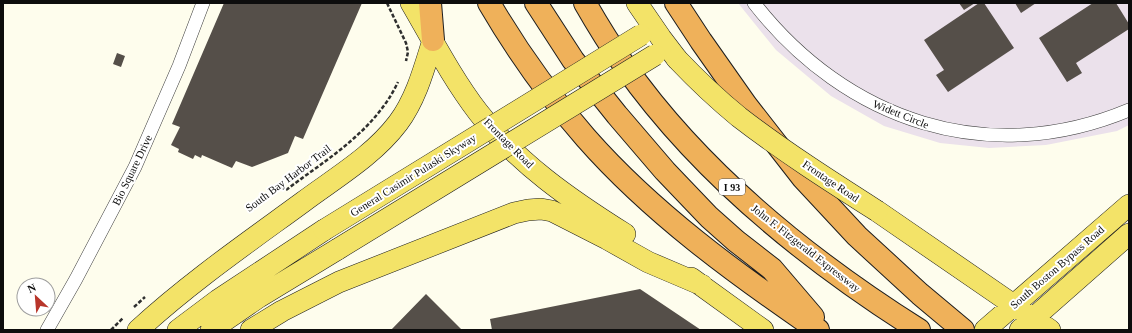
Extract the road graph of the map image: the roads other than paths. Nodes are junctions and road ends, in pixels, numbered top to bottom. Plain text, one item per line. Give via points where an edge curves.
1 (203, 3) edge
2 (411, 3) edge
3 (430, 3) edge
4 (489, 3) edge
5 (536, 3) edge
6 (585, 3) edge
7 (637, 3) edge
8 (676, 3) edge
9 (754, 3) edge
10 (647, 32) junction
11 (433, 40) junction
12 (666, 53) junction
13 (1129, 110) edge
14 (1129, 205) edge
15 (1129, 234) edge
16 (702, 285) junction
17 (1000, 317) edge
18 (131, 323) edge
19 (1026, 324) edge
20 (47, 330) edge
21 (178, 330) edge
22 (211, 330) edge
23 (251, 330) edge
24 (763, 330) edge
25 (818, 330) edge
26 (825, 330) edge
27 (919, 330) edge
28 (963, 330) edge
29 (1050, 330) edge

1 - 20 street, Bio Square Drive via 135,167
2 - 11 main road, Frontage Road
3 - 11 highway
4 - 25 highway via 514,44 556,102 586,138 648,200 715,255
5 - 26 highway via 573,60 661,166 709,217 772,270
6 - 27 highway, John F. Fitzgerald Expressway / I 93 via 620,60 647,94 684,139 747,202 862,292
7 - 10 main road, Frontage Road
8 - 28 highway via 746,105 803,178 857,236
9 - 13 street, Widett Circle via 777,31 820,70 887,110 926,125 991,135 1033,134 1078,127
10 - 12 main road, Frontage Road
10 - 21 main road, General Casimir Pulaski Skyway, bridge via 324,230 218,300
11 - 16 main road, Frontage Road via 478,112 525,162 580,205
11 - 18 main road via 413,98 398,123 379,144 356,164 167,304
12 - 17 main road, Frontage Road, bridge via 769,140 877,211
12 - 22 main road, bridge via 259,297
14 - 17 main road, South Boston Bypass Road
15 - 19 main road, South Boston Bypass Road
16 - 23 main road via 648,262 552,212 541,209 528,210 514,213 339,282
16 - 24 main road, Frontage Road
17 - 19 main road, Frontage Road
19 - 29 main road, Frontage Road

